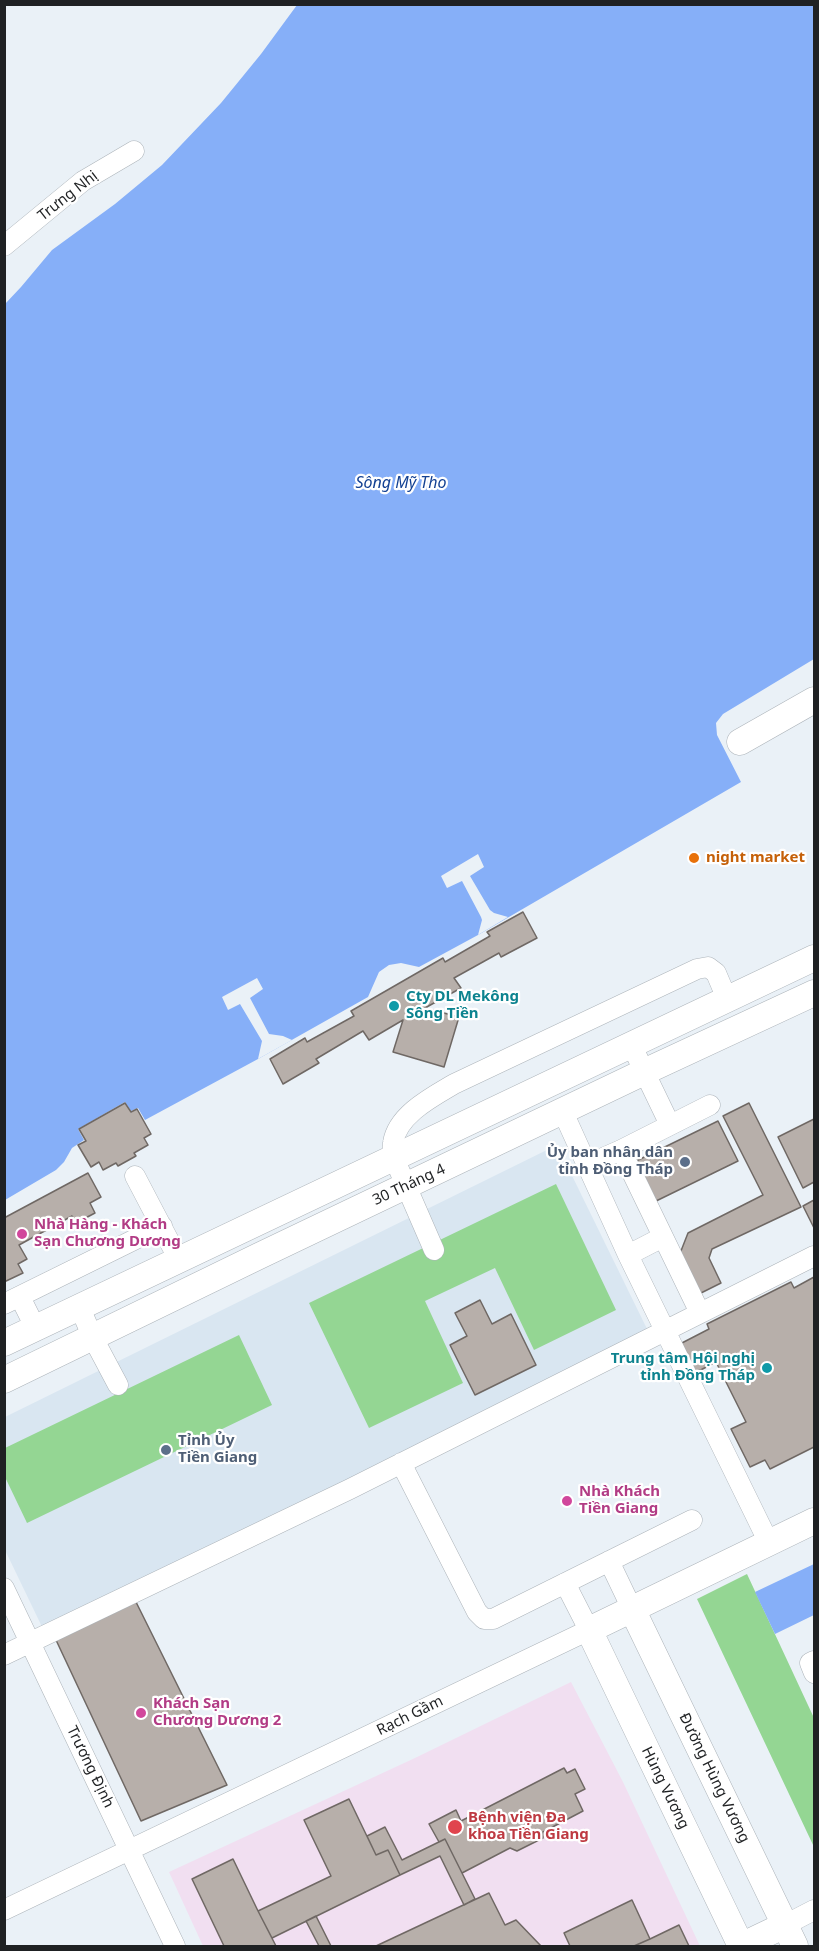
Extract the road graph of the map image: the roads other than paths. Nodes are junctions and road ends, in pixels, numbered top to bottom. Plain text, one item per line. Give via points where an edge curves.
1 (135, 151) dead end
2 (4, 246) edge
3 (814, 700) edge
4 (740, 742) dead end
5 (814, 958) edge
6 (814, 993) edge
7 (727, 999) junction
8 (739, 1028) junction
9 (631, 1044) junction
10 (644, 1072) junction
11 (710, 1105) dead end
12 (562, 1112) junction
13 (670, 1125) junction
14 (621, 1150) junction
15 (394, 1158) junction
16 (587, 1165) junction
17 (135, 1176) dead end
18 (406, 1187) junction
19 (162, 1226) junction
20 (246, 1228) junction
21 (663, 1237) junction
22 (434, 1250) dead end
23 (259, 1256) junction
24 (628, 1256) junction
25 (814, 1256) edge
26 (179, 1260) junction
27 (12, 1300) edge
28 (80, 1308) junction
29 (700, 1313) junction
30 (36, 1329) junction
31 (666, 1330) junction
32 (93, 1338) junction
33 (4, 1344) edge
34 (4, 1380) edge
35 (118, 1385) dead end
36 (401, 1463) junction
37 (692, 1520) dead end
38 (814, 1521) edge
39 (769, 1543) junction
40 (609, 1561) junction
41 (565, 1583) junction
42 (4, 1588) edge
43 (632, 1609) junction
44 (589, 1630) junction
45 (30, 1642) junction
46 (4, 1655) edge
47 (814, 1661) edge
48 (814, 1673) edge
49 (130, 1850) junction
50 (4, 1910) edge
51 (814, 1910) edge
52 (790, 1936) edge
53 (175, 1947) edge
54 (741, 1947) edge

1 - 2 street, Trưng Nhị via 83,181
3 - 4 main road
5 - 7 main road, 30 Tháng 4
6 - 8 main road, 30 Tháng 4
7 - 8 main road
7 - 9 main road, 30 Tháng 4
7 - 15 street via 716,973 708,966 697,969 454,1083 418,1106 399,1128 393,1143
8 - 10 main road, 30 Tháng 4
9 - 10 street
9 - 15 main road, 30 Tháng 4
10 - 12 main road, 30 Tháng 4
10 - 13 street
11 - 13 street
12 - 16 street
12 - 18 main road, 30 Tháng 4
13 - 14 street
14 - 16 street
14 - 21 street
15 - 18 street
15 - 20 main road, 30 Tháng 4
16 - 24 street
17 - 19 street
18 - 22 street
18 - 23 main road, 30 Tháng 4
19 - 26 street
19 - 27 street
20 - 23 street
20 - 26 main road, 30 Tháng 4
21 - 24 street
21 - 29 street
23 - 32 main road, 30 Tháng 4
24 - 31 street
25 - 29 street
26 - 28 main road, 30 Tháng 4
27 - 30 street
28 - 30 main road, 30 Tháng 4
28 - 32 street
29 - 31 street
30 - 33 main road, 30 Tháng 4
31 - 36 street
31 - 39 street
32 - 34 main road, 30 Tháng 4
32 - 35 street
36 - 41 street via 484,1619 493,1619
36 - 45 street
37 - 40 street
38 - 39 main road, Rạch Gầm
39 - 43 main road, Rạch Gầm
40 - 41 street
40 - 43 street
41 - 44 street
42 - 45 street, Trương Định
43 - 44 main road, Rạch Gầm
43 - 52 main road, Đường Hùng Vương
44 - 49 street, Rạch Gầm
44 - 54 main road, Hùng Vương
45 - 46 street
45 - 49 street, Trương Định
47 - 48 street via 810,1663
49 - 50 street, Rạch Gầm
49 - 53 street, Trương Định
51 - 52 street
52 - 54 main road

